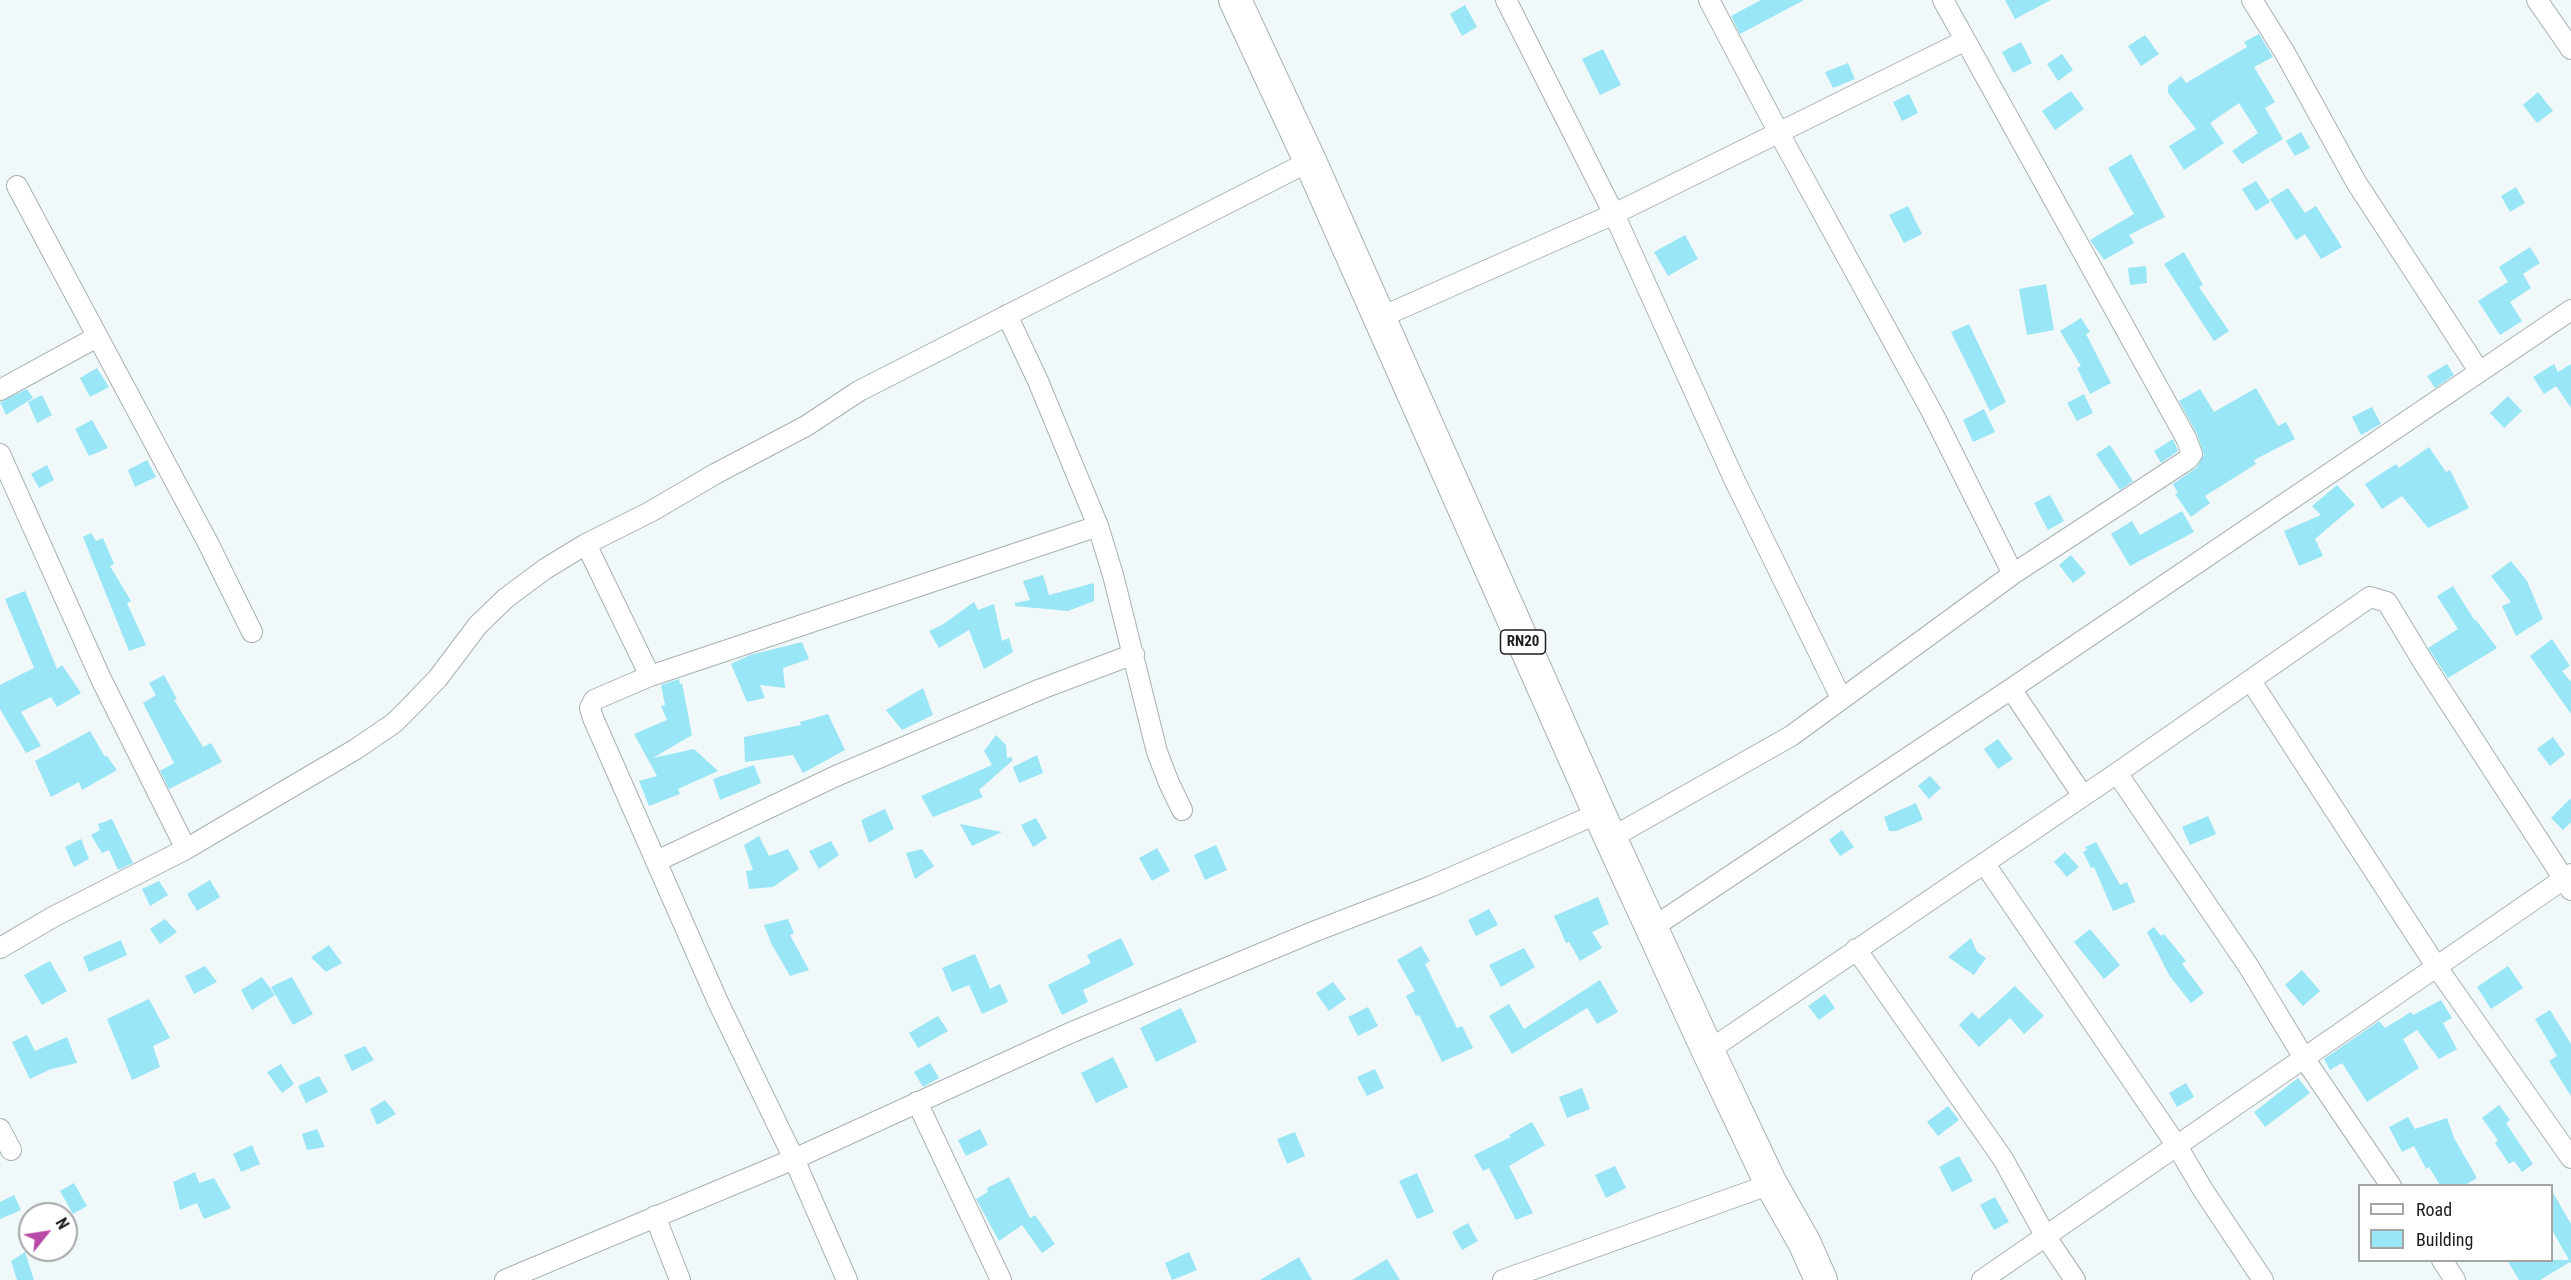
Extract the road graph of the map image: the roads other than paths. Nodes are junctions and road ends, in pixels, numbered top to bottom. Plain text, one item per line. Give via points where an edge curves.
1 (1235, 0) edge
2 (1506, 0) edge
3 (1709, 0) edge
4 (1943, 0) edge
5 (2252, 0) edge
6 (2537, 0) edge
7 (1964, 41) junction
8 (2571, 49) edge
9 (1779, 133) junction
10 (1310, 161) junction
11 (17, 186) dead end
12 (1614, 214) junction
13 (1007, 315) junction
14 (1379, 318) junction
15 (2568, 318) edge
16 (97, 337) junction
17 (2480, 371) junction
18 (0, 390) edge
19 (0, 454) edge
20 (1098, 526) junction
21 (586, 544) junction
22 (2013, 574) junction
23 (252, 632) dead end
24 (1134, 654) junction
25 (650, 676) junction
26 (2251, 681) junction
27 (2011, 689) junction
28 (1841, 698) junction
29 (2117, 773) junction
30 (2083, 796) junction
31 (1182, 810) dead end
32 (1605, 825) junction
33 (186, 849) junction
34 (657, 861) junction
35 (1984, 863) junction
36 (2568, 881) edge
37 (1652, 928) junction
38 (0, 948) edge
39 (1856, 949) junction
40 (2436, 966) junction
41 (1708, 1051) junction
42 (2304, 1058) junction
43 (917, 1102) junction
44 (0, 1129) edge
45 (2177, 1146) junction
46 (10, 1150) dead end
47 (2571, 1158) edge
48 (794, 1159) junction
49 (1771, 1184) junction
50 (2390, 1184) edge
51 (655, 1216) junction
52 (2046, 1237) junction
53 (2443, 1262) edge
54 (515, 1278) edge
55 (680, 1280) edge
56 (847, 1280) edge
57 (1001, 1280) edge
58 (1503, 1280) edge
59 (1821, 1280) edge
60 (1982, 1280) edge
61 (2075, 1280) edge
62 (2263, 1280) edge
63 (2456, 1280) edge

1 - 10 main road, RN20
2 - 12 street
3 - 9 street
4 - 7 street
5 - 17 street via 2356,182
6 - 8 street
7 - 9 street
7 - 22 street via 2192,452 2187,460
9 - 12 street
9 - 22 street via 1933,414
10 - 13 street
10 - 14 main road, RN20
11 - 16 street
12 - 14 street
12 - 28 street via 1734,479
13 - 20 street
13 - 21 street via 860,391 806,426
14 - 32 main road, RN20
15 - 17 street
16 - 18 street
16 - 23 street
17 - 27 street
19 - 33 street via 82,638
20 - 24 street
20 - 25 street
21 - 25 street
21 - 33 street via 506,598 394,723
22 - 28 street
24 - 31 street via 1157,752
24 - 34 street via 836,776
25 - 34 street via 594,700 590,708
26 - 29 street
26 - 36 street via 2364,600 2383,599
26 - 40 street
27 - 30 street
27 - 37 street
28 - 32 street via 1791,736
29 - 30 street
29 - 42 street via 2249,967
30 - 35 street
32 - 37 main road, RN20
32 - 43 street via 1432,886 1071,1033
33 - 38 street
34 - 48 street via 718,1002
35 - 39 street
35 - 45 street
36 - 40 street
37 - 41 main road, RN20
39 - 41 street
39 - 52 street via 2003,1160
40 - 42 street
40 - 47 street
41 - 49 main road, RN20
42 - 45 street
42 - 50 street
43 - 48 street
43 - 57 street
44 - 46 street
45 - 52 street
45 - 62 street
48 - 51 street
48 - 56 street
49 - 58 street
49 - 59 main road, RN20
51 - 54 street
51 - 55 street
52 - 60 street
52 - 61 street
53 - 63 street

